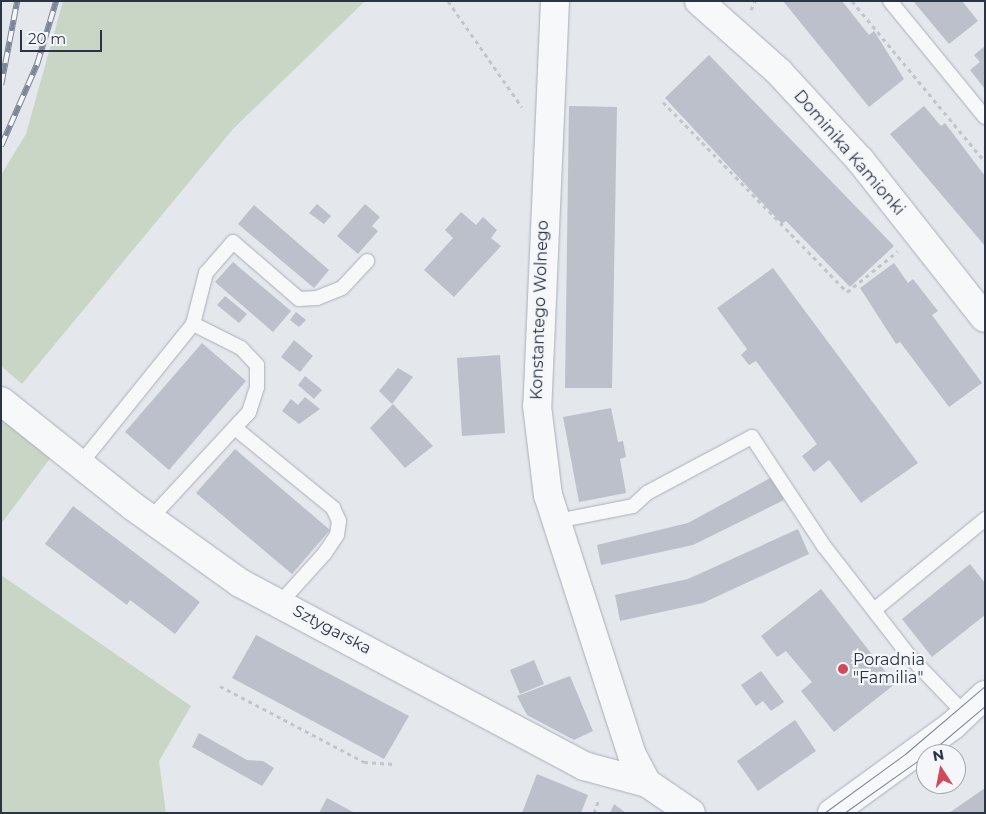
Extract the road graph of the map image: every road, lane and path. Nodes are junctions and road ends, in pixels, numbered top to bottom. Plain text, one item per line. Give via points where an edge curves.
1 (448, 1) edge
2 (555, 1) edge
3 (698, 1) edge
4 (852, 1) edge
5 (890, 1) edge
6 (663, 102) dead end
7 (524, 110) dead end
8 (985, 117) edge
9 (985, 162) edge
10 (907, 245) dead end
11 (367, 261) dead end
12 (985, 318) edge
13 (193, 324) junction
14 (1, 401) edge
15 (235, 428) junction
16 (82, 463) junction
17 (985, 518) edge
18 (150, 519) junction
19 (556, 521) junction
20 (280, 603) junction
21 (874, 610) junction
22 (220, 686) dead end
23 (978, 707) edge
24 (394, 764) dead end
25 (646, 783) junction
26 (601, 794) dead end
27 (594, 813) edge
28 (691, 813) edge
29 (832, 813) edge

1 - 7 path
2 - 19 street, Konstantego Wolnego via 537,406 548,495
3 - 12 street, Dominika Kamionki via 779,72 860,160
4 - 9 path
5 - 8 lane
6 - 10 path via 846,292
11 - 13 lane via 342,288 317,298 299,298 233,242 206,273
13 - 15 lane via 241,348 257,365 249,412
13 - 16 lane
14 - 16 street, Sztygarska
15 - 18 lane
15 - 20 lane via 333,508 339,521 337,535 325,553
16 - 18 street, Sztygarska
17 - 21 lane
18 - 20 street, Sztygarska via 240,583
19 - 21 lane via 633,506 647,493 752,437 824,546
19 - 25 street, Konstantego Wolnego via 632,755
20 - 25 street, Sztygarska via 584,766
21 - 23 lane via 911,658
22 - 24 path via 364,762
23 - 29 street
25 - 28 street, Sztygarska
26 - 27 path

